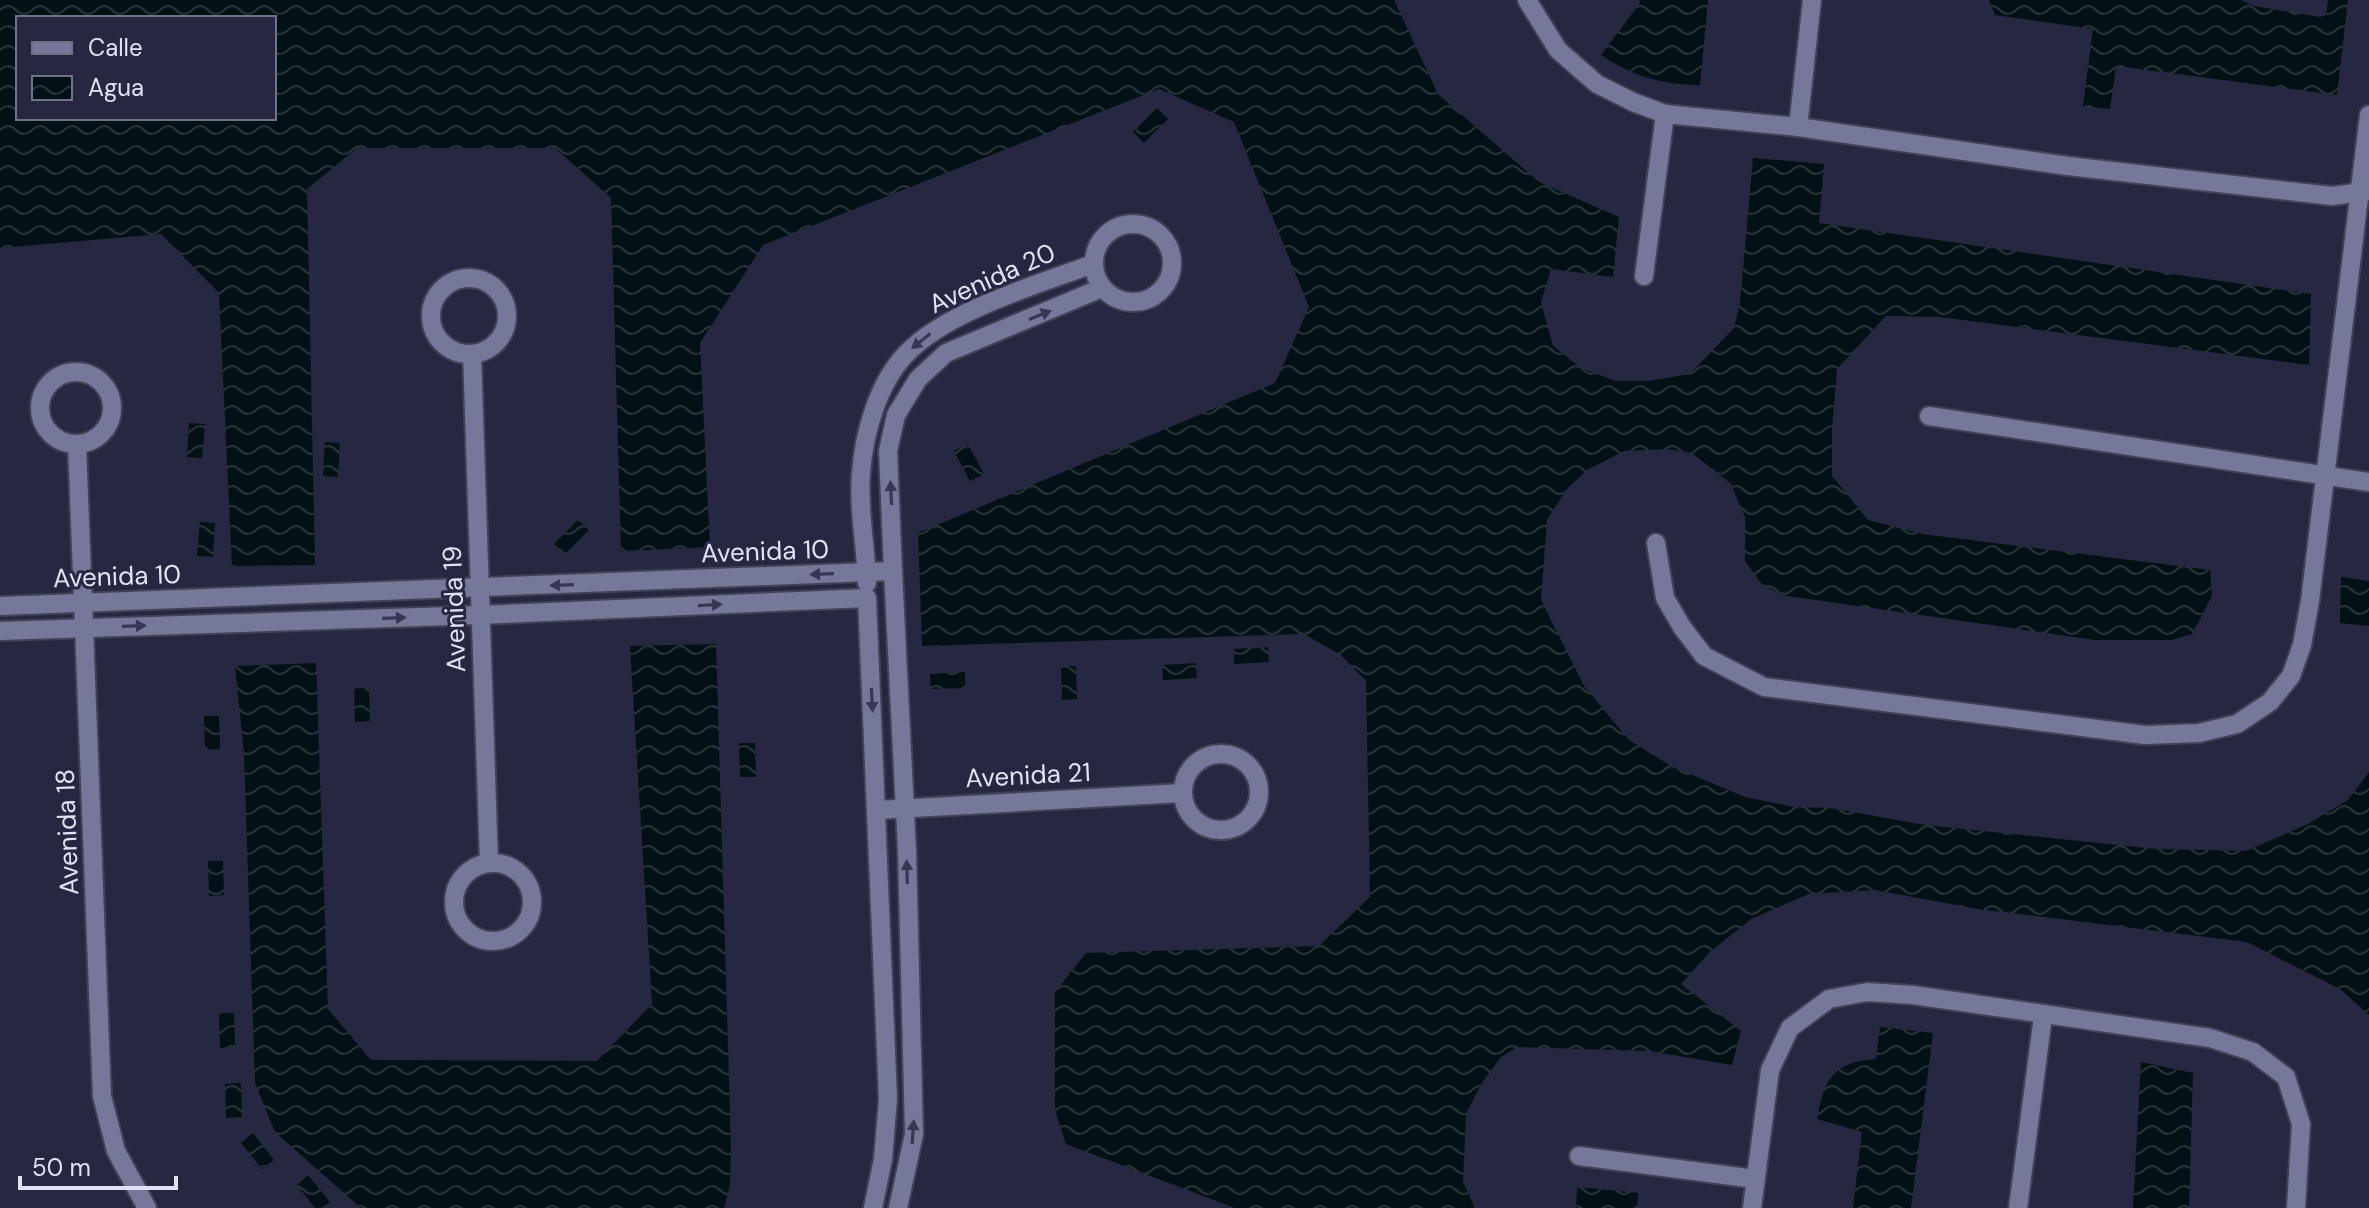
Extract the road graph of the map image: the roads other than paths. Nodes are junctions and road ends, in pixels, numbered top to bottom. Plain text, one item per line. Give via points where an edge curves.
1 (1527, 0) edge
2 (1812, 0) edge
3 (1665, 114) junction
4 (2369, 115) edge
5 (1798, 127) junction
6 (2365, 191) edge
7 (2332, 196) junction
8 (2364, 217) edge
9 (1093, 264) junction
10 (1644, 276) dead end
11 (1102, 288) junction
12 (472, 354) junction
13 (1929, 416) dead end
14 (77, 444) junction
15 (2327, 476) junction
16 (2369, 482) edge
17 (1656, 543) dead end
18 (893, 571) junction
19 (866, 572) junction
20 (668, 581) junction
21 (479, 589) junction
22 (279, 596) junction
23 (895, 596) junction
24 (867, 598) junction
25 (85, 603) junction
26 (0, 606) edge
27 (669, 607) junction
28 (480, 615) junction
29 (280, 621) junction
30 (86, 627) junction
31 (0, 631) edge
32 (1182, 793) junction
33 (905, 808) junction
34 (877, 810) junction
35 (489, 863) junction
36 (2043, 1016) junction
37 (1579, 1156) dead end
38 (1755, 1179) junction
39 (147, 1208) edge
40 (873, 1208) edge
41 (898, 1208) edge
42 (1752, 1208) edge
43 (2018, 1208) edge
44 (2296, 1208) edge

1 - 3 street via 1558,50 1597,84
2 - 5 street
3 - 5 street
3 - 10 street
4 - 6 street
5 - 7 street via 2068,166
6 - 7 street
6 - 8 street
7 - 8 street
8 - 15 street
9 - 11 street
9 - 11 street via 1101,239 1123,225 1149,226 1168,244 1173,269 1161,292 1137,303 1112,297
9 -> 19 street, Avenida 20 via 1026,288 930,333 890,374 861,473
18 -> 11 street, Avenida 20 via 888,451 896,415 918,379 946,353
12 - 12 street via 498,341 507,313 494,287 466,278 439,291 431,319 444,345
12 - 21 street, Avenida 19
13 - 15 street
14 - 14 street via 103,433 113,407 101,381 75,371 49,383 39,409 50,435
14 - 25 street, Avenida 18
15 - 16 street
15 - 17 street via 2310,601 2291,676 2270,702 2237,724 2199,733 2145,735 1764,687 1704,656 1682,627 1665,598
18 - 19 street, Avenida 10
18 - 23 street
19 -> 20 street, Avenida 10
19 - 24 street, Avenida 20
20 -> 21 street, Avenida 10
20 - 27 street
21 - 22 street, Avenida 10
21 - 28 street, Avenida 19
22 - 25 street, Avenida 10
22 - 29 street
23 - 24 street, Avenida 10
23 - 33 street
27 -> 24 street, Avenida 10
24 -> 34 street
25 - 26 street, Avenida 10
25 - 30 street, Avenida 18
27 - 28 street, Avenida 10
29 -> 28 street, Avenida 10
28 - 35 street, Avenida 19
30 -> 29 street, Avenida 10
30 - 31 street, Avenida 10
30 - 39 street, Avenida 18 via 102,1096 116,1151
32 - 32 street via 1194,820 1221,831 1249,819 1260,792 1248,765 1221,754 1193,765
32 - 33 street, Avenida 21
33 - 34 street, Avenida 21
41 -> 33 street via 914,1134
34 - 40 street via 888,1099
35 - 35 street via 462,878 454,907 469,932 498,941 524,926 532,897 518,871
36 - 38 street via 1913,995 1867,992 1829,999 1790,1028 1770,1070
36 - 43 street
36 - 44 street via 2210,1038 2253,1052 2286,1077 2301,1124
37 - 38 street
38 - 42 street

